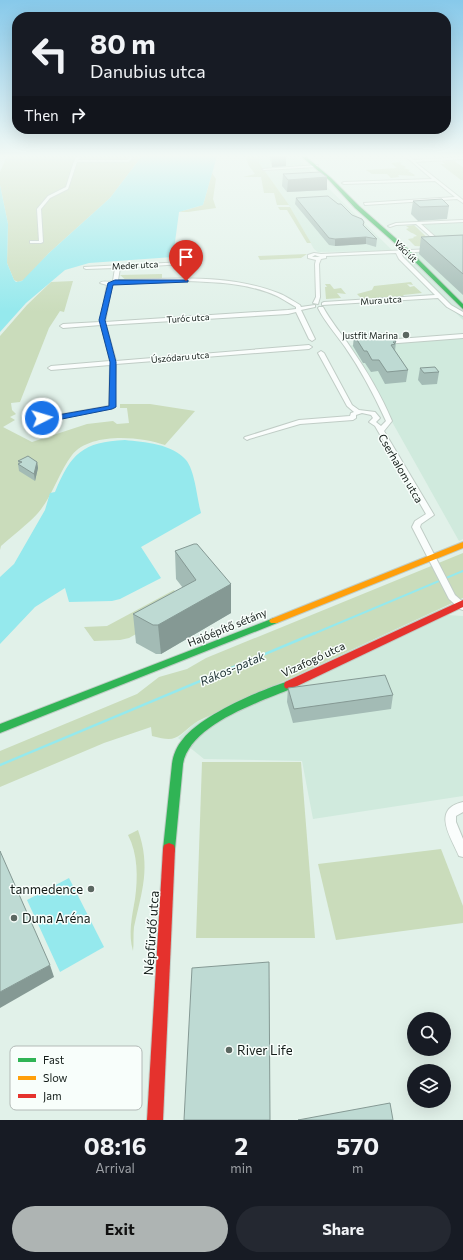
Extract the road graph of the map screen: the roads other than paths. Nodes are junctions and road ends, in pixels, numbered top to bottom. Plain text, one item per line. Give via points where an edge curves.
1 (40, 208) edge
2 (358, 208) edge
3 (463, 220) edge
4 (417, 223) junction
5 (390, 226) dead end
6 (32, 242) dead end
7 (443, 247) edge
8 (433, 250) edge
9 (400, 252) junction
10 (183, 263) dead end
11 (118, 266) junction
12 (86, 268) dead end
13 (102, 283) dead end
14 (113, 283) junction
15 (438, 296) junction
16 (319, 305) junction
17 (463, 308) edge
18 (298, 310) junction
19 (103, 324) junction
20 (63, 326) dead end
21 (463, 336) edge
22 (312, 339) dead end
23 (381, 342) edge
24 (309, 347) dead end
25 (321, 353) dead end
26 (113, 362) junction
27 (51, 368) dead end
28 (357, 411) junction
29 (31, 418) dead end
30 (380, 431) junction
31 (247, 438) dead end
32 (463, 545) edge
33 (432, 557) junction
34 (462, 605) edge
35 (0, 729) edge
36 (182, 749) joint
37 (463, 807) edge
38 (463, 852) edge
39 (155, 1120) edge

1 - 6 street via 44,242
2 - 9 street, Váci út
3 - 4 street
4 - 5 street
4 - 7 street
8 - 9 street
9 - 15 street, Váci út via 400,258
9 - 16 street via 345,254 320,259
9 - 17 street, Váci út
10 - 11 street, Meder utca
11 - 12 street, Meder utca
11 - 14 street
13 - 14 street
14 - 18 street via 242,283 284,298 298,306
14 - 19 street via 106,300
15 - 16 street, Mura utca
15 - 17 street, Váci út via 449,306
16 - 18 street, Turóc utca
16 - 30 street via 334,330 349,344 385,410 389,421
18 - 19 street, Turóc utca
18 - 22 street
19 - 20 street, Turóc utca
19 - 26 street
21 - 23 street
24 - 26 street, Úszódaru utca
25 - 28 street via 350,406
26 - 27 street, Úszódaru utca
26 - 29 street via 112,407 52,418
28 - 30 street, Cserhalom utca via 371,412 377,417 372,422
28 - 31 street via 353,418 299,422
30 - 33 street, Cserhalom utca via 430,515 416,527
32 - 33 street, Hajóépítő sétány
33 - 34 street via 452,597
33 - 35 street, Hajóépítő sétány
34 - 36 street, Vizafogó utca via 213,720 195,733
36 - 39 street, Népfürdő utca via 172,807
37 - 38 street via 451,814 450,822

